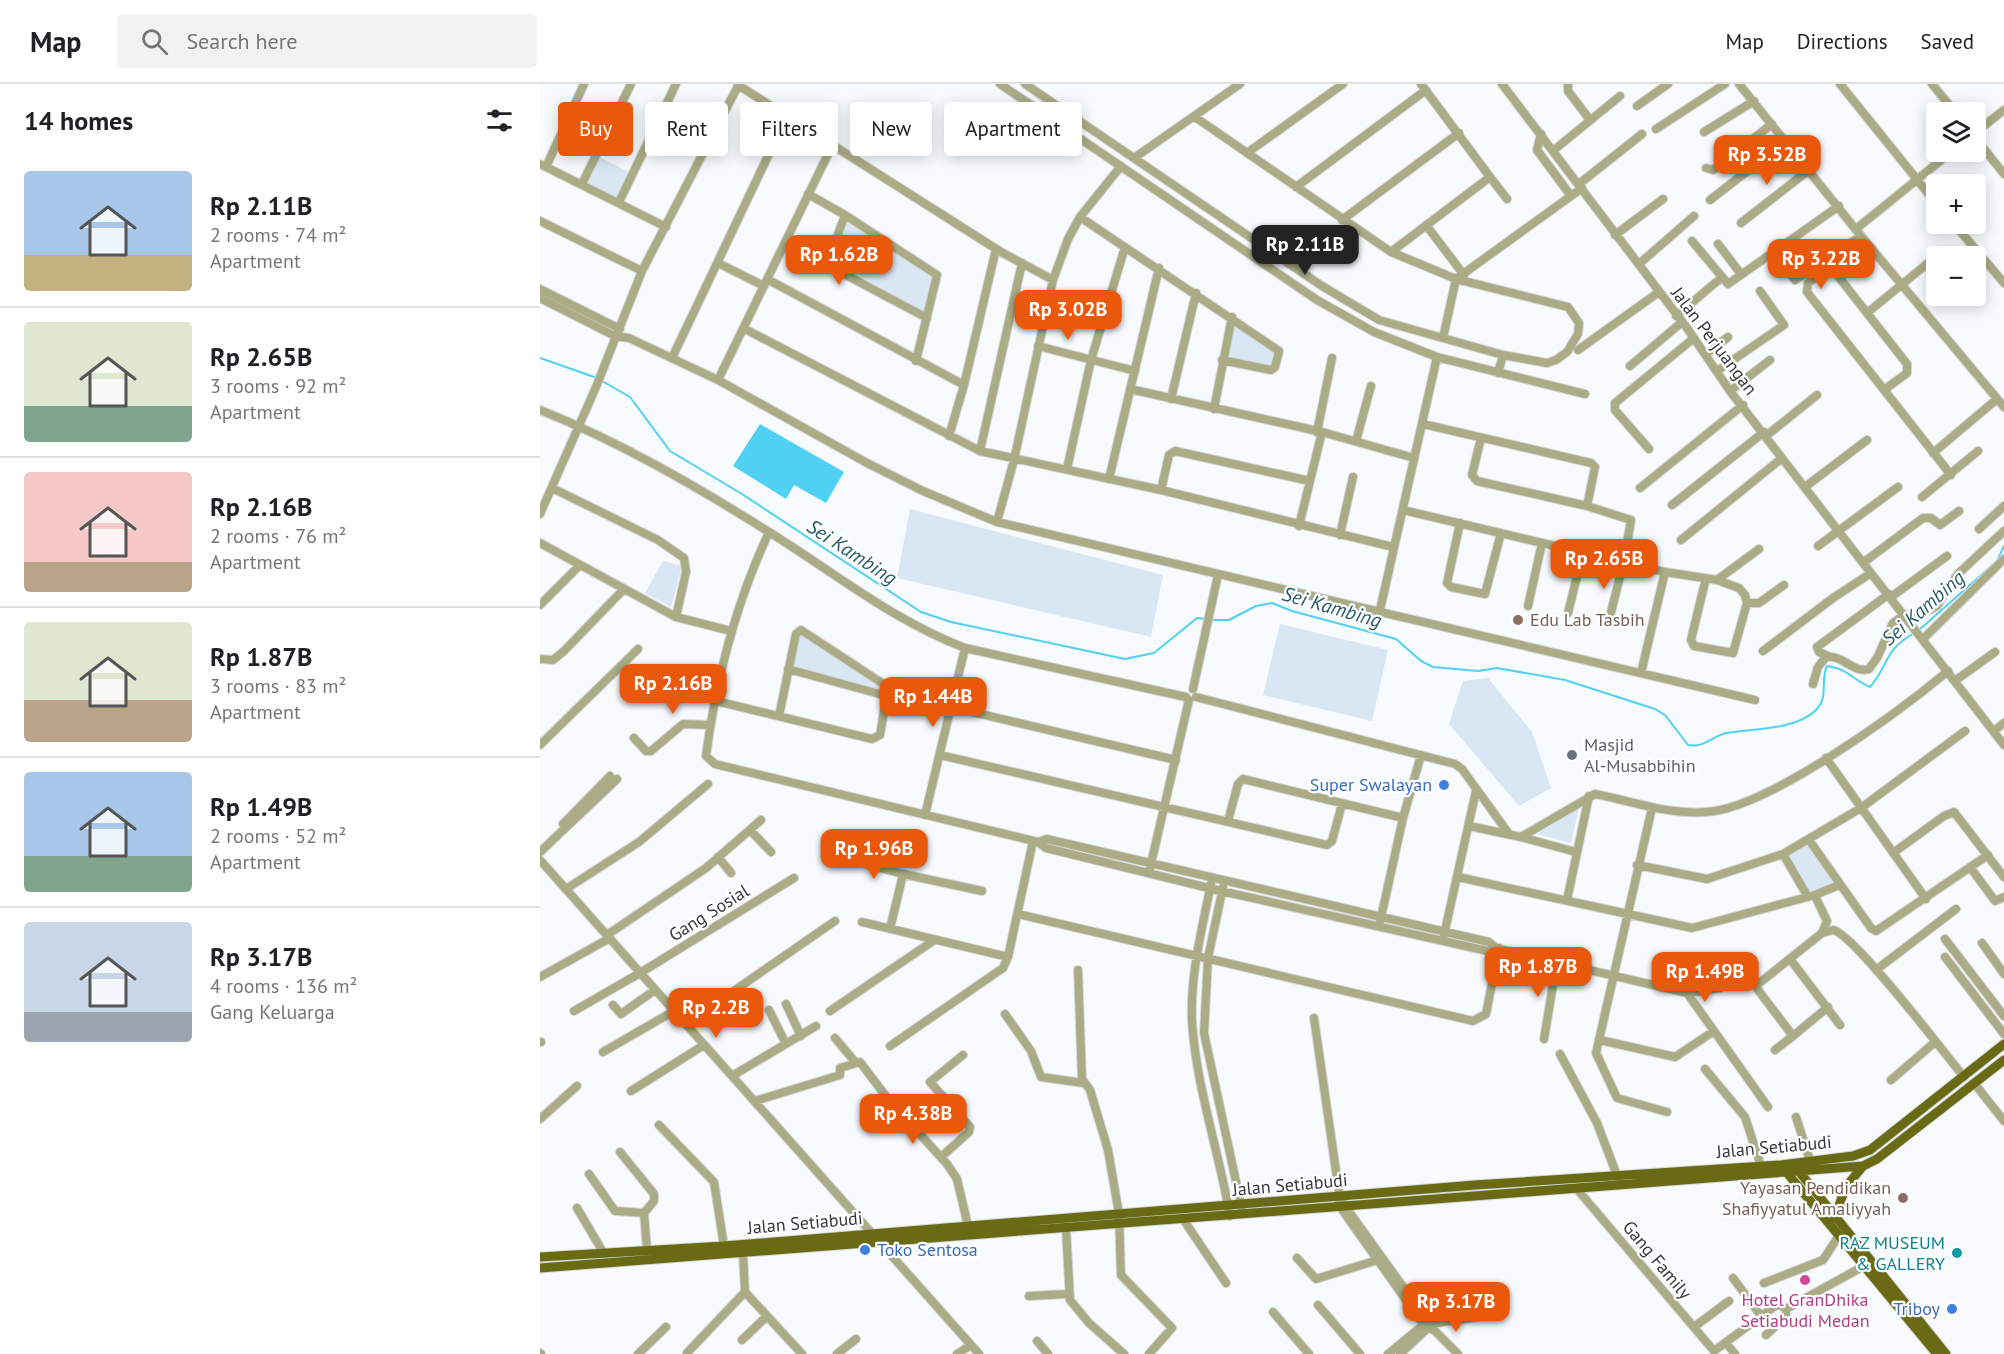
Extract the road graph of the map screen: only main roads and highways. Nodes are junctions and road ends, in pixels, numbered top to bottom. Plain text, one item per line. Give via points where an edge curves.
1 (2004, 1044) edge
2 (2004, 1060) edge
3 (1811, 1166) junction
4 (1863, 1166) junction
5 (1790, 1168) junction
6 (1764, 1170) junction
7 (1804, 1195) junction
8 (1340, 1200) junction
9 (1230, 1211) junction
10 (1119, 1218) junction
11 (1835, 1218) junction
12 (641, 1254) junction
13 (540, 1257) edge
14 (540, 1268) edge
15 (1935, 1349) edge
16 (1946, 1354) edge

1 - 3 main road, Jalan Setiabudi via 1870,1150
2 - 4 main road, Jalan Setiabudi
3 - 4 main road, Jalan Setiabudi
3 - 5 main road, Jalan Setiabudi
4 - 11 main road via 1845,1188
5 - 6 main road, Jalan Setiabudi
5 - 7 main road
5 - 11 main road
6 - 7 main road
6 - 8 main road, Jalan Setiabudi via 1577,1189
6 - 8 main road, Jalan Setiabudi via 1474,1185
7 - 15 main road
8 - 9 main road, Jalan Setiabudi
9 - 10 main road, Jalan Setiabudi
9 - 10 main road, Jalan Setiabudi via 1183,1219
10 - 12 main road, Jalan Setiabudi via 874,1233
10 - 12 main road, Jalan Setiabudi via 1066,1228 743,1253
11 - 15 main road
12 - 13 main road, Jalan Setiabudi via 603,1252
12 - 14 main road, Jalan Setiabudi
15 - 16 main road

